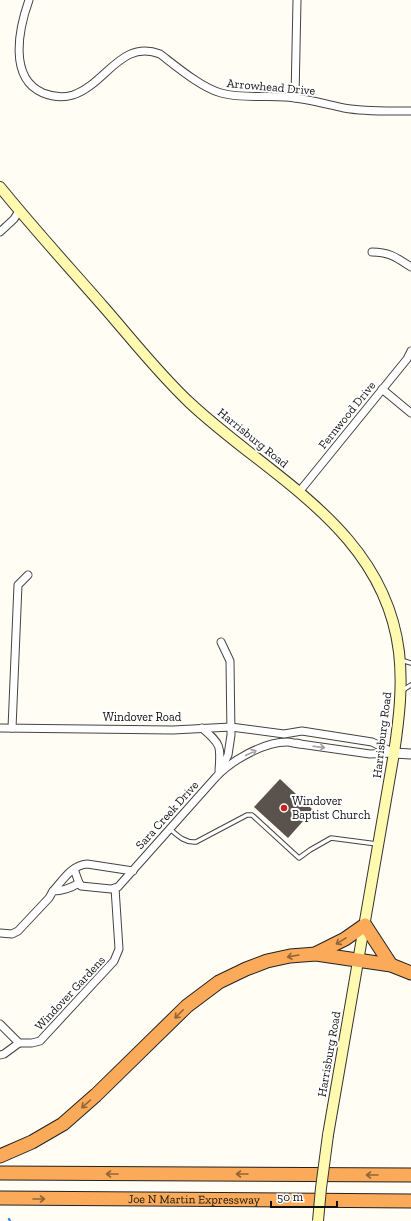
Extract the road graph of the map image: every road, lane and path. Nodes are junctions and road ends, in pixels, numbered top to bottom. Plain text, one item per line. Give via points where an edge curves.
1 (29, 0) edge
2 (297, 0) edge
3 (295, 98) junction
4 (411, 111) edge
5 (0, 187) edge
6 (19, 212) junction
7 (0, 232) edge
8 (372, 252) dead end
9 (411, 267) edge
10 (411, 351) edge
11 (382, 389) junction
12 (411, 413) edge
13 (299, 492) junction
14 (28, 576) dead end
15 (221, 642) dead end
16 (400, 659) junction
17 (411, 664) edge
18 (411, 685) edge
19 (401, 692) junction
20 (230, 727) junction
21 (0, 728) edge
22 (12, 728) junction
23 (202, 728) junction
24 (284, 734) junction
25 (300, 744) junction
26 (394, 753) junction
27 (411, 754) edge
28 (218, 774) junction
29 (170, 829) junction
30 (378, 844) junction
31 (74, 869) junction
32 (133, 871) junction
33 (79, 883) junction
34 (115, 888) junction
35 (53, 891) junction
36 (365, 925) junction
37 (0, 933) edge
38 (316, 954) junction
39 (359, 961) junction
40 (391, 965) junction
41 (411, 973) edge
42 (0, 1024) edge
43 (19, 1043) junction
44 (0, 1055) edge
45 (0, 1156) edge
46 (0, 1173) edge
47 (411, 1175) edge
48 (0, 1198) edge
49 (411, 1201) edge
50 (318, 1221) edge

1 - 3 street, Arrowhead Drive via 21,24 20,65 25,77 33,86 50,96 78,93 128,54 143,51 160,54 208,88 220,93 233,96
2 - 3 street
3 - 4 street, Arrowhead Drive via 369,111
5 - 6 main road, Harrisburg Road
6 - 7 street
6 - 13 main road, Harrisburg Road via 190,403
8 - 9 street via 393,255
10 - 11 street, Fernwood Drive
11 - 12 street
11 - 13 street, Fernwood Drive
13 - 16 main road, Harrisburg Road via 338,527 370,569 388,608
14 - 22 street via 18,585
15 - 20 street, Sara Creek Drive via 230,661
16 - 17 lane
16 - 19 main road, Harrisburg Road
18 - 19 lane
19 - 26 main road, Harrisburg Road
20 - 23 street, Windover Road
20 - 24 street, Windover Road
20 - 28 street, Sara Creek Drive via 228,755
21 - 22 street, Windover Road
22 - 23 street, Windover Road
23 - 28 street via 214,738 220,750
24 - 25 street, Windover Road
24 - 26 street, Windover Road via 302,731 372,742
25 -> 26 street, Windover Road via 370,754
28 -> 25 street, Sara Creek Drive via 252,752 273,744
26 - 27 street, Windover Road
26 - 30 main road, Harrisburg Road
28 - 29 street, Sara Creek Drive
29 - 30 lane via 182,840 196,842 247,815 252,815 299,858 331,838
29 - 32 street, Sara Creek Drive
30 - 36 main road, Harrisburg Road
31 - 32 street via 76,866 87,864
31 - 33 street
31 - 35 street
32 - 34 street
33 - 34 street via 81,886 111,890
33 - 35 street via 70,888
34 - 43 street, Windover Gardens via 119,949 116,959 43,1039 32,1043
35 - 37 street via 18,931 12,934
36 -> 38 highway
36 - 39 main road, Harrisburg Road
36 - 40 highway
38 - 39 highway
38 -> 45 highway via 267,961 218,982 187,1006 63,1124 32,1142
39 - 40 highway
39 - 50 main road, Harrisburg Road, bridge via 328,1135
40 - 41 highway
42 - 43 street
43 - 44 street
47 -> 46 highway
48 -> 49 highway, Joe N Martin Expressway

